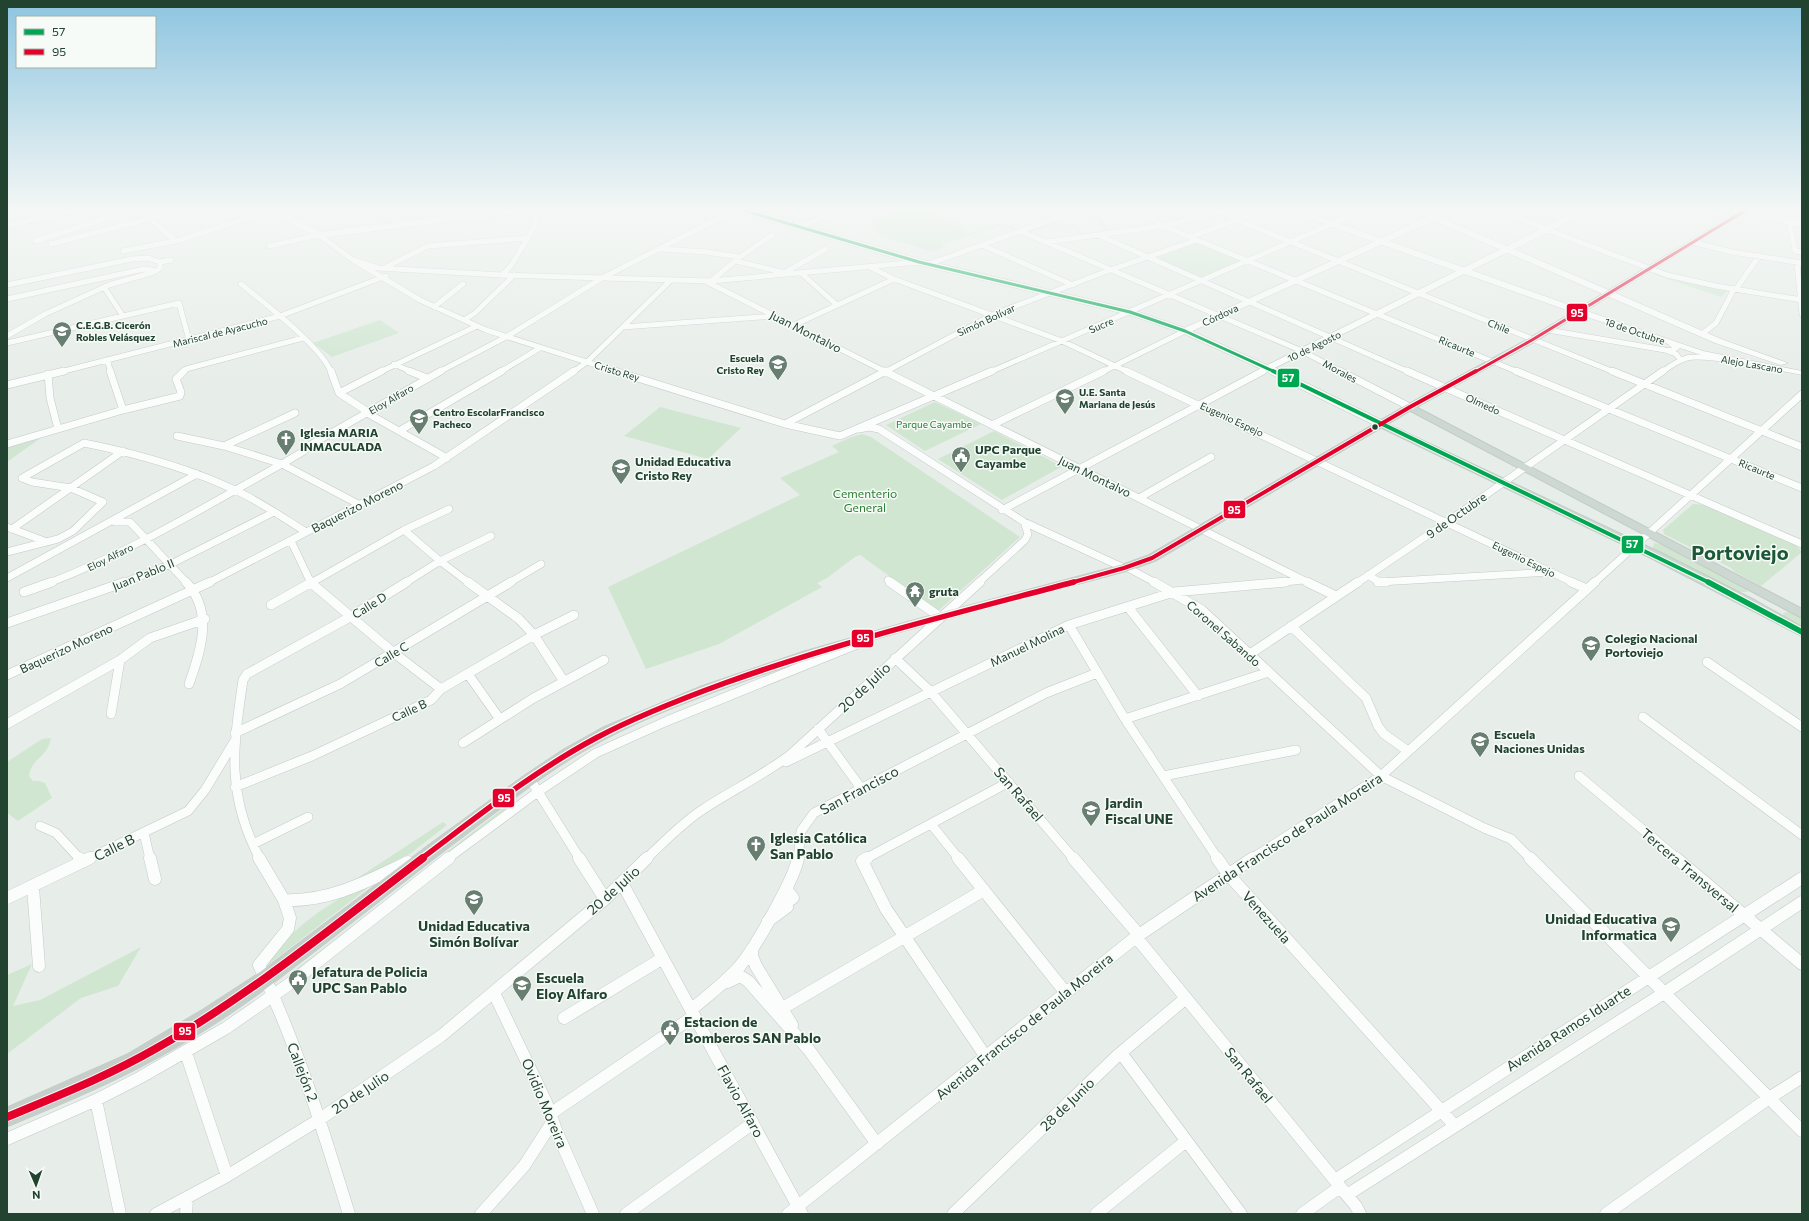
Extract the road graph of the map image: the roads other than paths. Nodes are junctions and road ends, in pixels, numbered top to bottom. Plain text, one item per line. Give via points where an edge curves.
1 (90, 267) edge
2 (160, 267) edge
3 (364, 267) edge
4 (380, 267) edge
5 (510, 267) edge
6 (624, 267) edge
7 (727, 267) edge
8 (767, 267) edge
9 (794, 267) edge
10 (870, 267) joint
11 (942, 267) edge
12 (1033, 267) edge
13 (1103, 267) edge
14 (1119, 267) edge
15 (1172, 267) edge
16 (1234, 267) edge
17 (1263, 267) edge
18 (1324, 267) edge
19 (1352, 267) edge
20 (1455, 267) edge
21 (1470, 267) edge
22 (1548, 267) edge
23 (1643, 267) edge
24 (1651, 267) edge
25 (1751, 267) edge
26 (1800, 267) edge
27 (384, 268) junction
28 (1648, 269) junction
29 (401, 270) junction
30 (1110, 270) junction
31 (1464, 270) junction
32 (785, 272) junction
33 (374, 273) junction
34 (801, 273) junction
35 (792, 274) junction
36 (146, 275) junction
37 (502, 275) junction
38 (514, 275) junction
39 (779, 276) junction
40 (383, 278) junction
41 (602, 278) junction
42 (894, 279) junction
43 (671, 280) junction
44 (1203, 280) junction
45 (1296, 280) junction
46 (708, 281) junction
47 (241, 284) dead end
48 (463, 284) dead end
49 (1073, 284) junction
50 (7, 285) edge
51 (104, 288) junction
52 (1735, 289) junction
53 (1051, 292) junction
54 (1171, 294) junction
55 (1418, 294) junction
56 (1608, 294) junction
57 (7, 299) edge
58 (1801, 300) edge
59 (1250, 301) junction
60 (837, 305) junction
61 (434, 306) junction
62 (1578, 311) junction
63 (1130, 312) junction
64 (1378, 314) junction
65 (1802, 314) edge
66 (992, 315) junction
67 (123, 316) junction
68 (280, 316) junction
69 (775, 316) junction
70 (1219, 316) junction
71 (464, 320) junction
72 (794, 325) junction
73 (477, 326) junction
74 (623, 327) junction
75 (1548, 330) junction
76 (1185, 331) junction
77 (1702, 334) junction
78 (7, 336) edge
79 (506, 337) junction
80 (1331, 337) junction
81 (303, 338) junction
82 (189, 340) junction
83 (1532, 340) junction
84 (1062, 341) junction
85 (1718, 341) junction
86 (7, 343) edge
87 (1670, 343) junction
88 (540, 348) junction
89 (1665, 350) junction
90 (1302, 351) junction
91 (1702, 356) junction
92 (1680, 359) junction
93 (107, 360) junction
94 (1728, 360) junction
95 (1494, 361) junction
96 (587, 362) junction
97 (394, 364) junction
98 (1115, 365) junction
99 (1268, 368) junction
100 (1802, 368) edge
101 (886, 372) junction
102 (1802, 373) edge
103 (48, 374) junction
104 (427, 378) junction
105 (1645, 384) junction
106 (7, 385) edge
107 (1447, 388) junction
108 (339, 393) junction
109 (1802, 394) edge
110 (934, 396) junction
111 (1199, 404) junction
112 (1410, 407) junction
113 (1610, 409) junction
114 (123, 410) junction
115 (368, 412) junction
116 (295, 413) dead end
117 (880, 420) junction
118 (785, 424) junction
119 (1381, 424) junction
120 (992, 425) junction
121 (58, 429) junction
122 (859, 429) junction
123 (879, 430) junction
124 (399, 431) junction
125 (1762, 431) junction
126 (177, 436) dead end
127 (1564, 440) junction
128 (7, 444) edge
129 (224, 446) junction
130 (1802, 447) edge
131 (123, 451) junction
132 (1211, 457) dead end
133 (447, 458) junction
134 (1731, 459) junction
135 (1319, 461) junction
136 (282, 464) junction
137 (1078, 468) junction
138 (1525, 468) junction
139 (197, 474) junction
140 (1503, 483) junction
141 (71, 488) junction
142 (1802, 488) edge
143 (236, 490) junction
144 (1691, 495) junction
145 (1139, 498) junction
146 (360, 505) junction
147 (449, 509) dead end
148 (1002, 510) junction
149 (274, 512) junction
150 (1024, 522) junction
151 (1447, 522) junction
152 (108, 524) junction
153 (10, 528) edge
154 (1202, 529) junction
155 (404, 530) junction
156 (306, 532) junction
157 (1650, 532) junction
158 (491, 536) dead end
159 (147, 539) junction
160 (291, 541) junction
161 (47, 542) junction
162 (1802, 544) edge
163 (1635, 546) junction
164 (7, 552) edge
165 (440, 561) junction
166 (171, 564) junction
167 (542, 564) dead end
168 (1125, 567) junction
169 (1552, 572) junction
170 (1368, 576) junction
171 (7, 578) edge
172 (888, 580) dead end
173 (1304, 580) junction
174 (310, 583) junction
175 (1587, 589) junction
176 (194, 590) junction
177 (24, 592) dead end
178 (1174, 592) junction
179 (486, 595) junction
180 (1336, 596) junction
181 (271, 605) dead end
182 (1128, 607) junction
183 (1802, 614) edge
184 (574, 615) dead end
185 (350, 617) junction
186 (940, 617) junction
187 (205, 619) junction
188 (7, 623) edge
189 (1069, 625) junction
190 (1291, 626) junction
191 (1802, 632) edge
192 (534, 635) junction
193 (394, 653) junction
194 (1250, 654) junction
195 (813, 657) junction
196 (895, 658) junction
197 (120, 660) junction
198 (604, 660) dead end
199 (1707, 662) dead end
200 (1269, 672) junction
201 (1097, 673) junction
202 (468, 674) junction
203 (7, 675) edge
204 (563, 680) junction
205 (189, 684) dead end
206 (441, 689) junction
207 (931, 692) junction
208 (1198, 696) junction
209 (111, 714) dead end
210 (499, 718) junction
211 (1643, 718) dead end
212 (1125, 719) junction
213 (7, 724) edge
214 (1802, 727) edge
215 (818, 729) junction
216 (967, 734) junction
217 (235, 737) junction
218 (827, 742) junction
219 (463, 743) dead end
220 (1296, 750) dead end
221 (1408, 751) junction
222 (769, 772) junction
223 (1163, 776) junction
224 (1381, 776) junction
225 (1578, 776) dead end
226 (530, 779) junction
227 (1009, 782) junction
228 (235, 787) junction
229 (861, 788) junction
230 (539, 791) junction
231 (308, 817) dead end
232 (931, 824) junction
233 (40, 826) dead end
234 (144, 833) junction
235 (1802, 835) edge
236 (253, 844) junction
237 (431, 852) junction
238 (83, 862) junction
239 (1228, 874) junction
240 (1802, 878) edge
241 (155, 879) dead end
242 (622, 883) junction
243 (33, 887) junction
244 (984, 890) junction
245 (7, 898) edge
246 (605, 899) junction
247 (284, 900) junction
248 (1802, 902) edge
249 (1744, 915) junction
250 (1761, 929) junction
251 (1138, 936) junction
252 (906, 937) junction
253 (752, 949) junction
254 (663, 958) junction
255 (1802, 964) edge
256 (39, 966) dead end
257 (1648, 976) junction
258 (266, 978) junction
259 (494, 993) junction
260 (1066, 993) junction
261 (1664, 993) junction
262 (274, 996) junction
263 (1186, 998) junction
264 (779, 1010) junction
265 (693, 1013) junction
266 (564, 1018) dead end
267 (186, 1053) junction
268 (1121, 1053) junction
269 (986, 1057) junction
270 (1802, 1077) edge
271 (1769, 1098) junction
272 (96, 1100) junction
273 (1441, 1110) junction
274 (7, 1117) edge
275 (552, 1118) junction
276 (320, 1119) junction
277 (753, 1123) junction
278 (1455, 1126) junction
279 (1802, 1131) edge
280 (7, 1139) edge
281 (1186, 1140) junction
282 (877, 1144) junction
283 (227, 1176) junction
284 (1341, 1188) junction
285 (187, 1199) junction
286 (796, 1211) edge
287 (120, 1214) edge
288 (156, 1214) edge
289 (186, 1214) edge
290 (349, 1214) edge
291 (481, 1214) edge
292 (593, 1214) edge
293 (626, 1214) edge
294 (953, 1214) edge
295 (1096, 1214) edge
296 (1241, 1214) edge
297 (1302, 1214) edge
298 (1360, 1214) edge
299 (1606, 1214) edge

1 - 50 street
2 - 36 street
3 - 33 street, Cristo Rey
4 - 27 street
5 - 37 street
6 - 41 street, Eloy Alfaro
7 - 46 street
8 - 32 street
9 - 32 street
10 - 34 street
10 - 42 street, Eugenio Espejo
11 - 53 street
12 - 49 street
13 - 30 street, Morales
14 - 30 street, Simón Bolívar
15 - 44 street, Olmedo
16 - 44 street, Sucre
17 - 45 street, Ricaurte
18 - 45 street, Córdova
19 - 55 street, Chile
20 - 31 street, 18 de Octubre
21 - 31 street, 10 de Agosto
22 - 56 street
23 - 28 street
24 - 28 highway
25 - 52 street
26 - 58 street
27 - 29 street
27 - 33 street
28 - 52 street
28 - 56 highway
29 - 37 street
29 - 40 street, Mariscal de Ayacucho
30 - 49 street, Simón Bolívar
30 - 54 street, Morales
31 - 55 street, 10 de Agosto
31 - 62 street, 18 de Octubre
32 - 35 street
32 - 39 street
33 - 40 street, Cristo Rey
34 - 35 street
34 - 60 street
35 - 39 street
36 - 51 street
36 - 57 street via 152,270
37 - 38 street
38 - 41 street
38 - 71 street via 476,313
39 - 46 street
40 - 61 street, Cristo Rey
40 - 68 street, Mariscal de Ayacucho
41 - 43 street
41 - 79 street, Eloy Alfaro
42 - 60 street
42 - 66 street, Eugenio Espejo
43 - 46 street
43 - 74 street, Baquerizo Moreno
44 - 54 street, Sucre
44 - 59 street, Olmedo
45 - 59 street, Córdova
45 - 64 street, Ricaurte
46 - 69 street, Juan Montalvo
47 - 68 street
48 - 61 street
49 - 53 street, Simón Bolívar
51 - 67 street
51 - 78 street via 45,314
52 - 58 street
52 - 77 street via 1716,323
53 - 63 street
53 - 66 street, Simón Bolívar
54 - 63 street, Sucre
54 - 70 street, Morales
55 - 64 street, 10 de Agosto
55 - 83 street, Chile
56 - 62 highway
56 - 77 main road
58 - 65 street
59 - 70 street, Córdova
59 - 80 street, Olmedo
60 - 72 street
61 - 71 street, Cristo Rey
62 - 75 highway
62 - 87 main road, 18 de Octubre
63 - 76 street
63 - 84 street, Sucre
64 - 80 street, 10 de Agosto
64 - 95 street, Ricaurte
66 - 84 street, Eugenio Espejo
66 - 101 street, Simón Bolívar
67 - 82 street via 179,303
67 - 86 street
68 - 81 street
68 - 82 street, Mariscal de Ayacucho
69 - 72 street, Juan Montalvo
69 - 74 street
70 - 76 street, Córdova
70 - 90 street, Morales
71 - 73 street, Cristo Rey
72 - 101 street, Juan Montalvo
73 - 79 street, Cristo Rey
73 - 97 street
74 - 96 street, Baquerizo Moreno
75 - 83 highway
75 - 89 street, Alejo Lascano
76 - 98 street, Córdova
76 - 99 street
77 - 85 main road
79 - 88 street, Cristo Rey
79 - 104 street, Eloy Alfaro
80 - 90 street, 10 de Agosto
80 - 107 street, Olmedo
81 - 108 street via 328,364
81 - 114 street via 186,369 176,379 182,392 180,396
82 - 93 street, Mariscal de Ayacucho
83 - 95 highway
83 - 105 street, Chile
84 - 98 street, Eugenio Espejo
84 - 110 street, Sucre
85 - 94 main road via 1747,358 1740,361
85 - 100 main road
87 - 89 main road via 1676,349
87 - 94 main road, 18 de Octubre
88 - 96 street, Cristo Rey
88 - 124 street
89 - 91 street, Alejo Lascano
89 - 92 street, Alejo Lascano via 1676,354
90 - 99 street, 10 de Agosto
90 - 112 street, Morales
91 - 92 street, Alejo Lascano
91 - 94 street, Alejo Lascano
92 - 105 street, 9 de Octubre
93 - 103 street, Mariscal de Ayacucho
93 - 114 street
94 - 102 main road, Alejo Lascano
95 - 107 highway
95 - 113 street, Ricaurte
96 - 118 street, Cristo Rey
96 - 133 street, Baquerizo Moreno
97 - 104 street
97 - 108 street
98 - 111 street, Eugenio Espejo
98 - 120 street, Córdova
99 - 111 street, 10 de Agosto
99 - 119 street
101 - 110 street, Juan Montalvo
101 - 118 street, Simón Bolívar
103 - 106 street, Mariscal de Ayacucho
103 - 121 street via 50,398
104 - 115 street, Eloy Alfaro
105 - 113 street, 9 de Octubre
105 - 125 street, Chile
107 - 112 highway
107 - 127 street, Olmedo
108 - 115 street
109 - 125 street, Avenida Francisco de Paula Moreira
110 - 117 street, Sucre
110 - 120 street, Juan Montalvo
111 - 135 street, Eugenio Espejo
111 - 137 street, 10 de Agosto
112 - 119 highway
112 - 138 main road, Morales
113 - 127 street, 9 de Octubre
113 - 134 street, Ricaurte
114 - 121 street
115 - 124 street
115 - 136 street, Eloy Alfaro
116 - 129 street
117 - 122 street, Sucre
117 - 123 street via 877,424
118 - 122 street, Cristo Rey via 835,436
119 - 135 highway
119 - 140 main road
120 - 137 street, Juan Montalvo
121 - 128 street
122 - 123 street
123 - 148 street, Coronel Sabando
124 - 133 street
125 - 130 street, Chile
125 - 134 street, Avenida Francisco de Paula Moreira
126 - 129 street
127 - 138 street, 9 de Octubre
127 - 144 street, Olmedo
129 - 136 street
131 - 139 street
131 - 141 street
131 - 141 street via 84,442 22,478
132 - 145 street
133 - 146 street, Baquerizo Moreno
134 - 142 street, Ricaurte
134 - 144 street, Avenida Francisco de Paula Moreira
135 - 151 street, Eugenio Espejo
135 - 154 highway
136 - 143 street, Eloy Alfaro
136 - 146 street
137 - 145 street, Juan Montalvo
137 - 148 street, 10 de Agosto
138 - 140 street, 9 de Octubre
138 - 157 main road, Morales
139 - 143 street
139 - 152 street
140 - 151 street, 9 de Octubre
140 - 163 main road
141 - 153 street
141 - 161 street via 103,502 73,531
143 - 149 street
143 - 159 street, Eloy Alfaro
144 - 157 street, Avenida Francisco de Paula Moreira
144 - 162 street, Olmedo
145 - 154 street, Juan Montalvo
146 - 156 street, Baquerizo Moreno
147 - 155 street
148 - 150 street, Coronel Sabando
149 - 156 street
149 - 166 street, Juan Pablo II
150 - 168 street, Coronel Sabando
150 - 186 street, 20 de Julio via 1028,534 1025,540
151 - 169 street, Eugenio Espejo
151 - 170 street, 9 de Octubre
152 - 159 street via 130,522
152 - 171 street
153 - 161 street
154 - 168 highway via 1152,558
154 - 173 street, Juan Montalvo
155 - 165 street
155 - 174 street
156 - 160 street, Baquerizo Moreno
157 - 163 street, Avenida Francisco de Paula Moreira
157 - 183 main road, Morales
158 - 165 street, Calle D
159 - 166 street
159 - 177 street, Eloy Alfaro via 93,566
160 - 174 street
160 - 176 street, Baquerizo Moreno
161 - 164 street
163 - 175 street, Avenida Francisco de Paula Moreira
163 - 191 main road via 1736,595
165 - 179 street
165 - 185 street, Calle D
166 - 176 street
166 - 188 street, Juan Pablo II
167 - 179 street, Calle C
168 - 178 street, Coronel Sabando
168 - 186 highway
169 - 170 street via 1379,582
169 - 175 street, Eugenio Espejo
170 - 180 street, 9 de Octubre
172 - 186 street
173 - 178 street, Manuel Molina
173 - 180 street, Juan Montalvo
174 - 181 street
174 - 185 street
175 - 221 street, Avenida Francisco de Paula Moreira
176 - 187 street via 204,610
176 - 203 street, Baquerizo Moreno
178 - 182 street, Manuel Molina
178 - 194 street, Coronel Sabando via 1202,610
179 - 192 street via 519,619
179 - 193 street, Calle C
180 - 190 street, 9 de Octubre
182 - 189 street, Manuel Molina
182 - 208 street
184 - 192 street, Calle B
185 - 193 street
185 - 217 street, Calle D via 247,674 243,680
186 - 195 highway via 881,633
186 - 196 street, 20 de Julio
187 - 197 street via 150,638
187 - 205 street via 200,651
189 - 201 street, Venezuela
189 - 207 street, Manuel Molina
190 - 194 street, 9 de Octubre
190 - 221 street via 1333,663 1366,699 1374,710 1378,726 1384,734
192 - 202 street, Calle B
192 - 204 street
193 - 206 street
193 - 217 street, Calle C
194 - 200 street, Coronel Sabando
195 - 226 highway via 736,679 619,726 575,749
195 - 230 street via 615,743 578,764
196 - 207 street, San Rafael
196 - 215 street, 20 de Julio
197 - 209 street
197 - 213 street
198 - 204 street
199 - 214 street
200 - 208 street
200 - 224 street, Coronel Sabando
201 - 212 street, Venezuela
201 - 216 street, San Francisco via 1046,694
202 - 206 street, Calle B
202 - 210 street
204 - 210 street
206 - 228 street, Calle B via 431,700 312,756
207 - 216 street, San Rafael
207 - 218 street, Manuel Molina
208 - 212 street
210 - 219 street
211 - 235 street
212 - 223 street, Venezuela
215 - 218 street
215 - 222 street, 20 de Julio
216 - 227 street, San Rafael
216 - 229 street, San Francisco
217 - 228 street
217 - 234 street, Calle B via 197,802 188,811
218 - 222 street, Manuel Molina
218 - 229 street
220 - 223 street
221 - 224 street, Avenida Francisco de Paula Moreira
222 - 242 street, 20 de Julio via 692,817
223 - 239 street, Venezuela
224 - 239 street, Avenida Francisco de Paula Moreira
224 - 257 street, Coronel Sabando via 1511,839
225 - 249 street, Tercera Transversal
226 - 230 street
226 - 237 highway
227 - 232 street
227 - 251 street, San Rafael
228 - 236 street via 243,822
229 - 253 street, San Francisco via 825,807 807,821 800,835 797,865 786,889 793,898 785,902 787,907 765,924
230 - 246 street
230 - 262 street via 473,839
231 - 236 street
232 - 244 street
232 - 252 street via 862,862 886,909
233 - 238 street via 56,833
234 - 238 street, Calle B
234 - 241 street
236 - 247 street
237 - 247 street via 336,894 306,901
237 - 258 highway
238 - 243 street, Calle B
239 - 251 street, Avenida Francisco de Paula Moreira
239 - 273 street, Venezuela
240 - 249 street, Avenida Ramos Iduarte
242 - 246 street, 20 de Julio
242 - 254 street, Flavio Alfaro
243 - 245 street, Calle B
243 - 256 street
244 - 252 street
244 - 260 street
246 - 259 street, 20 de Julio
247 - 258 street, Callejón 2 via 291,923 259,965
248 - 250 street, Avenida Ramos Iduarte
249 - 250 street, Tercera Transversal
249 - 257 street, Avenida Ramos Iduarte
250 - 255 street, Tercera Transversal
250 - 261 street, Avenida Ramos Iduarte
251 - 260 street, Avenida Francisco de Paula Moreira
251 - 263 street, San Rafael
252 - 264 street
252 - 269 street
253 - 264 street via 756,966
253 - 265 street via 739,967
254 - 265 street, Flavio Alfaro
254 - 266 street
257 - 261 street
257 - 273 street, Avenida Ramos Iduarte
258 - 262 street, Callejón 2
258 - 274 highway via 174,1038 86,1083
259 - 275 street, Ovidio Moreira
259 - 276 street, 20 de Julio via 428,1045
260 - 269 street, Avenida Francisco de Paula Moreira
261 - 271 street
261 - 278 street, Avenida Ramos Iduarte
262 - 267 street
262 - 276 street, Callejón 2
263 - 268 street, 28 de Junio
263 - 284 street, San Rafael
264 - 265 street via 745,977 740,976
264 - 282 street
265 - 275 street
265 - 277 street, Flavio Alfaro
267 - 272 street
267 - 283 street
268 - 281 street
268 - 294 street, 28 de Junio
269 - 282 street, Avenida Francisco de Paula Moreira
270 - 271 street
271 - 279 street
271 - 299 street
272 - 280 street
272 - 287 street
273 - 278 street, Venezuela
273 - 284 street, Avenida Ramos Iduarte
275 - 291 street via 524,1166
275 - 292 street, Ovidio Moreira
276 - 283 street, 20 de Julio
276 - 290 street, Callejón 2
277 - 286 street, Flavio Alfaro
277 - 293 street
278 - 284 street, Avenida Ramos Iduarte
281 - 295 street
281 - 296 street
282 - 286 street, Avenida Francisco de Paula Moreira
283 - 285 street, 20 de Julio
284 - 297 street, Avenida Ramos Iduarte
284 - 298 street, San Rafael
285 - 288 street, 20 de Julio
285 - 289 street

